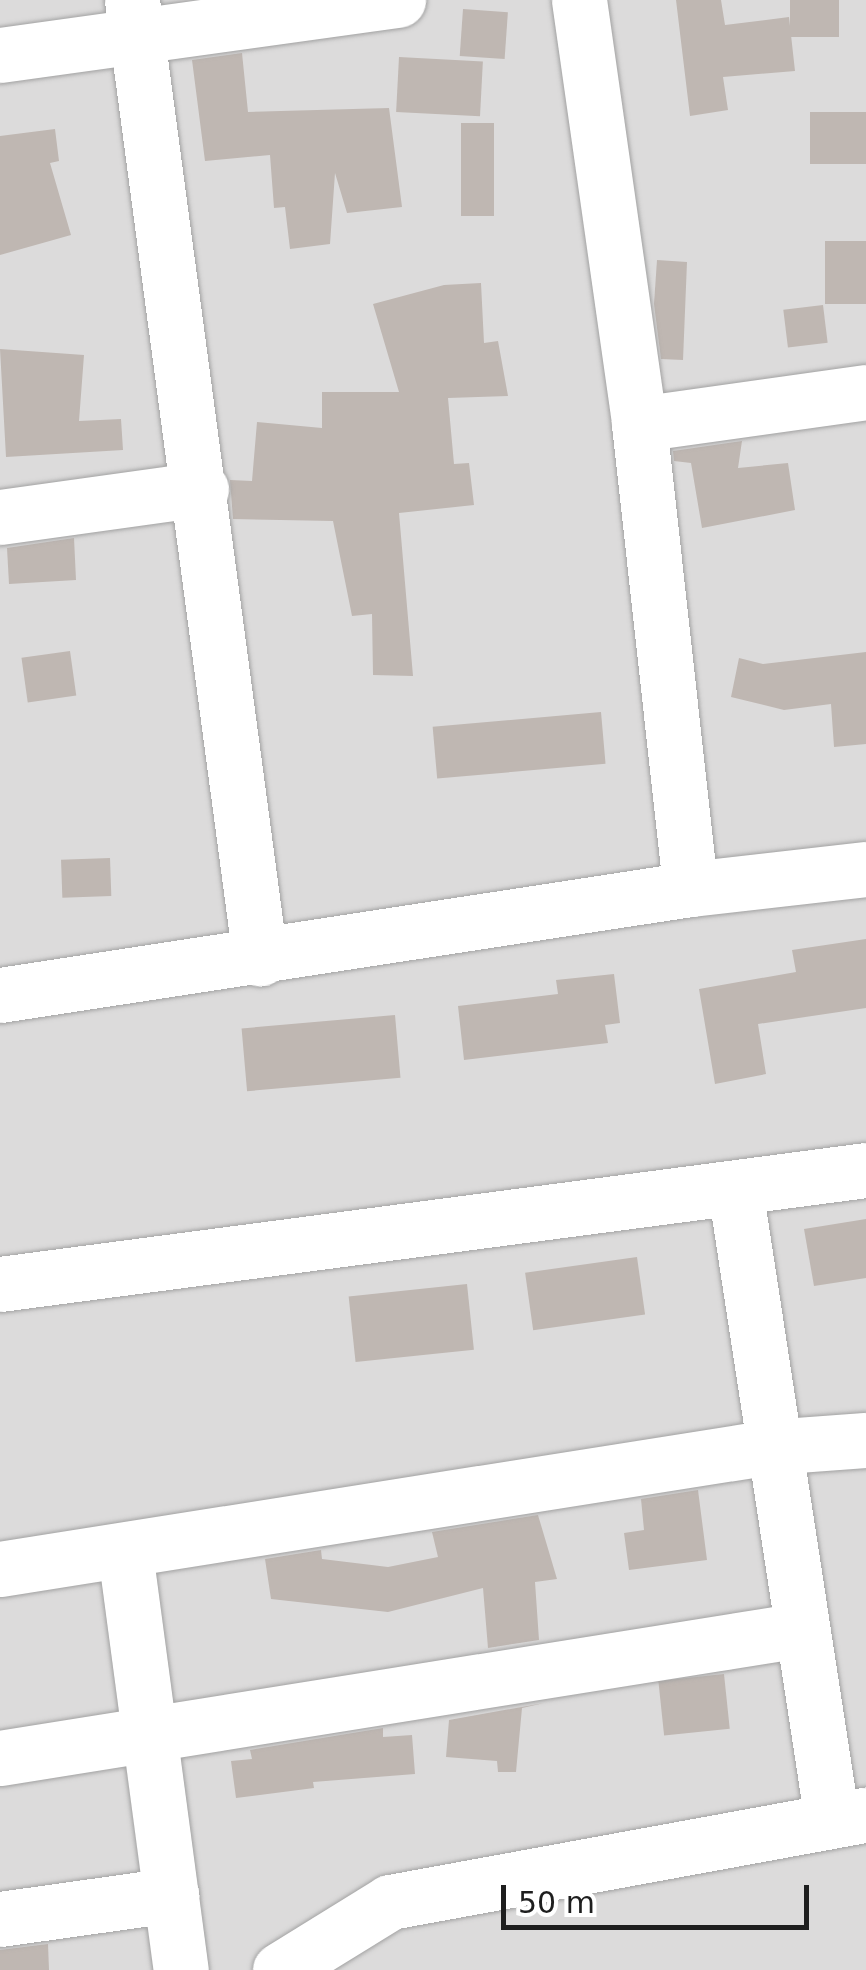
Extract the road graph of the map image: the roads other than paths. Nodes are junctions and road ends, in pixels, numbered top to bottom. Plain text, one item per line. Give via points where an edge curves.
1 (398, 0) edge
2 (580, 0) edge
3 (136, 17) edge
4 (0, 56) edge
5 (866, 392) edge
6 (639, 424) junction
7 (200, 489) junction
8 (0, 518) edge
9 (866, 870) edge
10 (690, 890) junction
11 (260, 958) junction
12 (0, 995) edge
13 (866, 1170) edge
14 (735, 1189) junction
15 (0, 1284) edge
16 (866, 1440) edge
17 (770, 1447) junction
18 (125, 1552) junction
19 (0, 1569) edge
20 (800, 1630) junction
21 (149, 1738) junction
22 (0, 1758) edge
23 (849, 1818) edge
24 (171, 1896) junction
25 (0, 1919) edge
26 (181, 1970) edge
27 (280, 1970) edge

1 - 3 street
2 - 6 street
3 - 4 street
3 - 7 street
5 - 6 street
6 - 10 street
7 - 8 street
7 - 11 street
9 - 10 street
10 - 11 street
11 - 12 street
13 - 14 street
14 - 15 street
14 - 17 street
16 - 17 street
17 - 18 street
17 - 20 street
18 - 19 street
18 - 21 street
20 - 21 street
20 - 23 street
21 - 22 street
21 - 24 street
23 - 27 street via 390,1902
24 - 25 street
24 - 26 street

